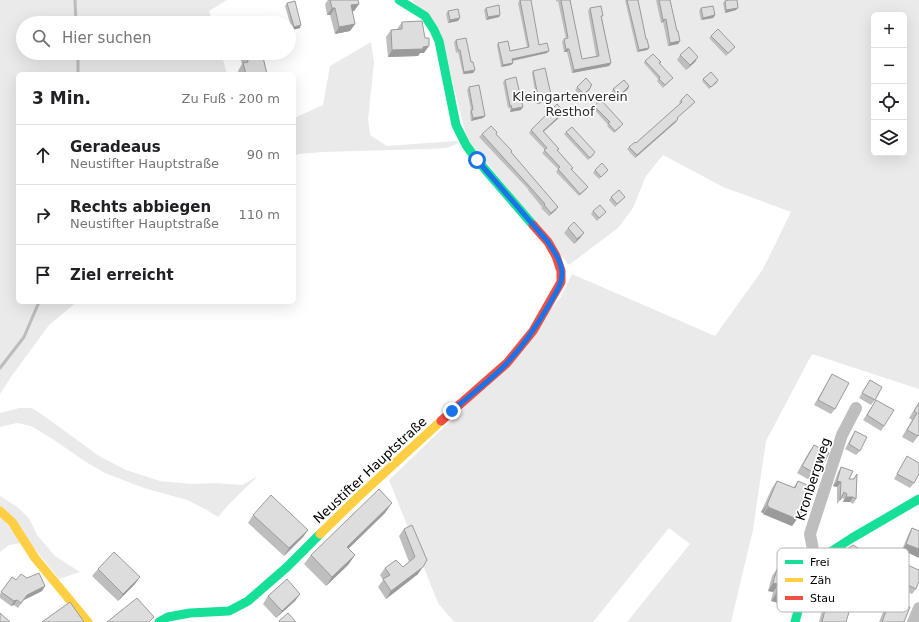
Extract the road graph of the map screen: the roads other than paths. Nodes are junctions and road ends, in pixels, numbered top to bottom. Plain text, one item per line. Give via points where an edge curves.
1 (399, 0) edge
2 (856, 408) dead end
3 (919, 499) edge
4 (0, 511) edge
5 (813, 548) edge
6 (837, 548) edge
7 (919, 608) edge
8 (798, 612) edge
9 (88, 622) edge
10 (159, 622) edge
11 (795, 622) edge
12 (913, 622) edge

1 - 10 street, Neustifter Hauptstraße via 420,12 430,22 438,41 460,134 477,160 548,242 560,264 561,282 533,331 507,363 358,497 248,601 229,611 190,613
2 - 5 street, Kronbergweg via 842,435 810,534
3 - 6 street
4 - 9 street via 12,522 35,558
7 - 12 street
8 - 11 street

